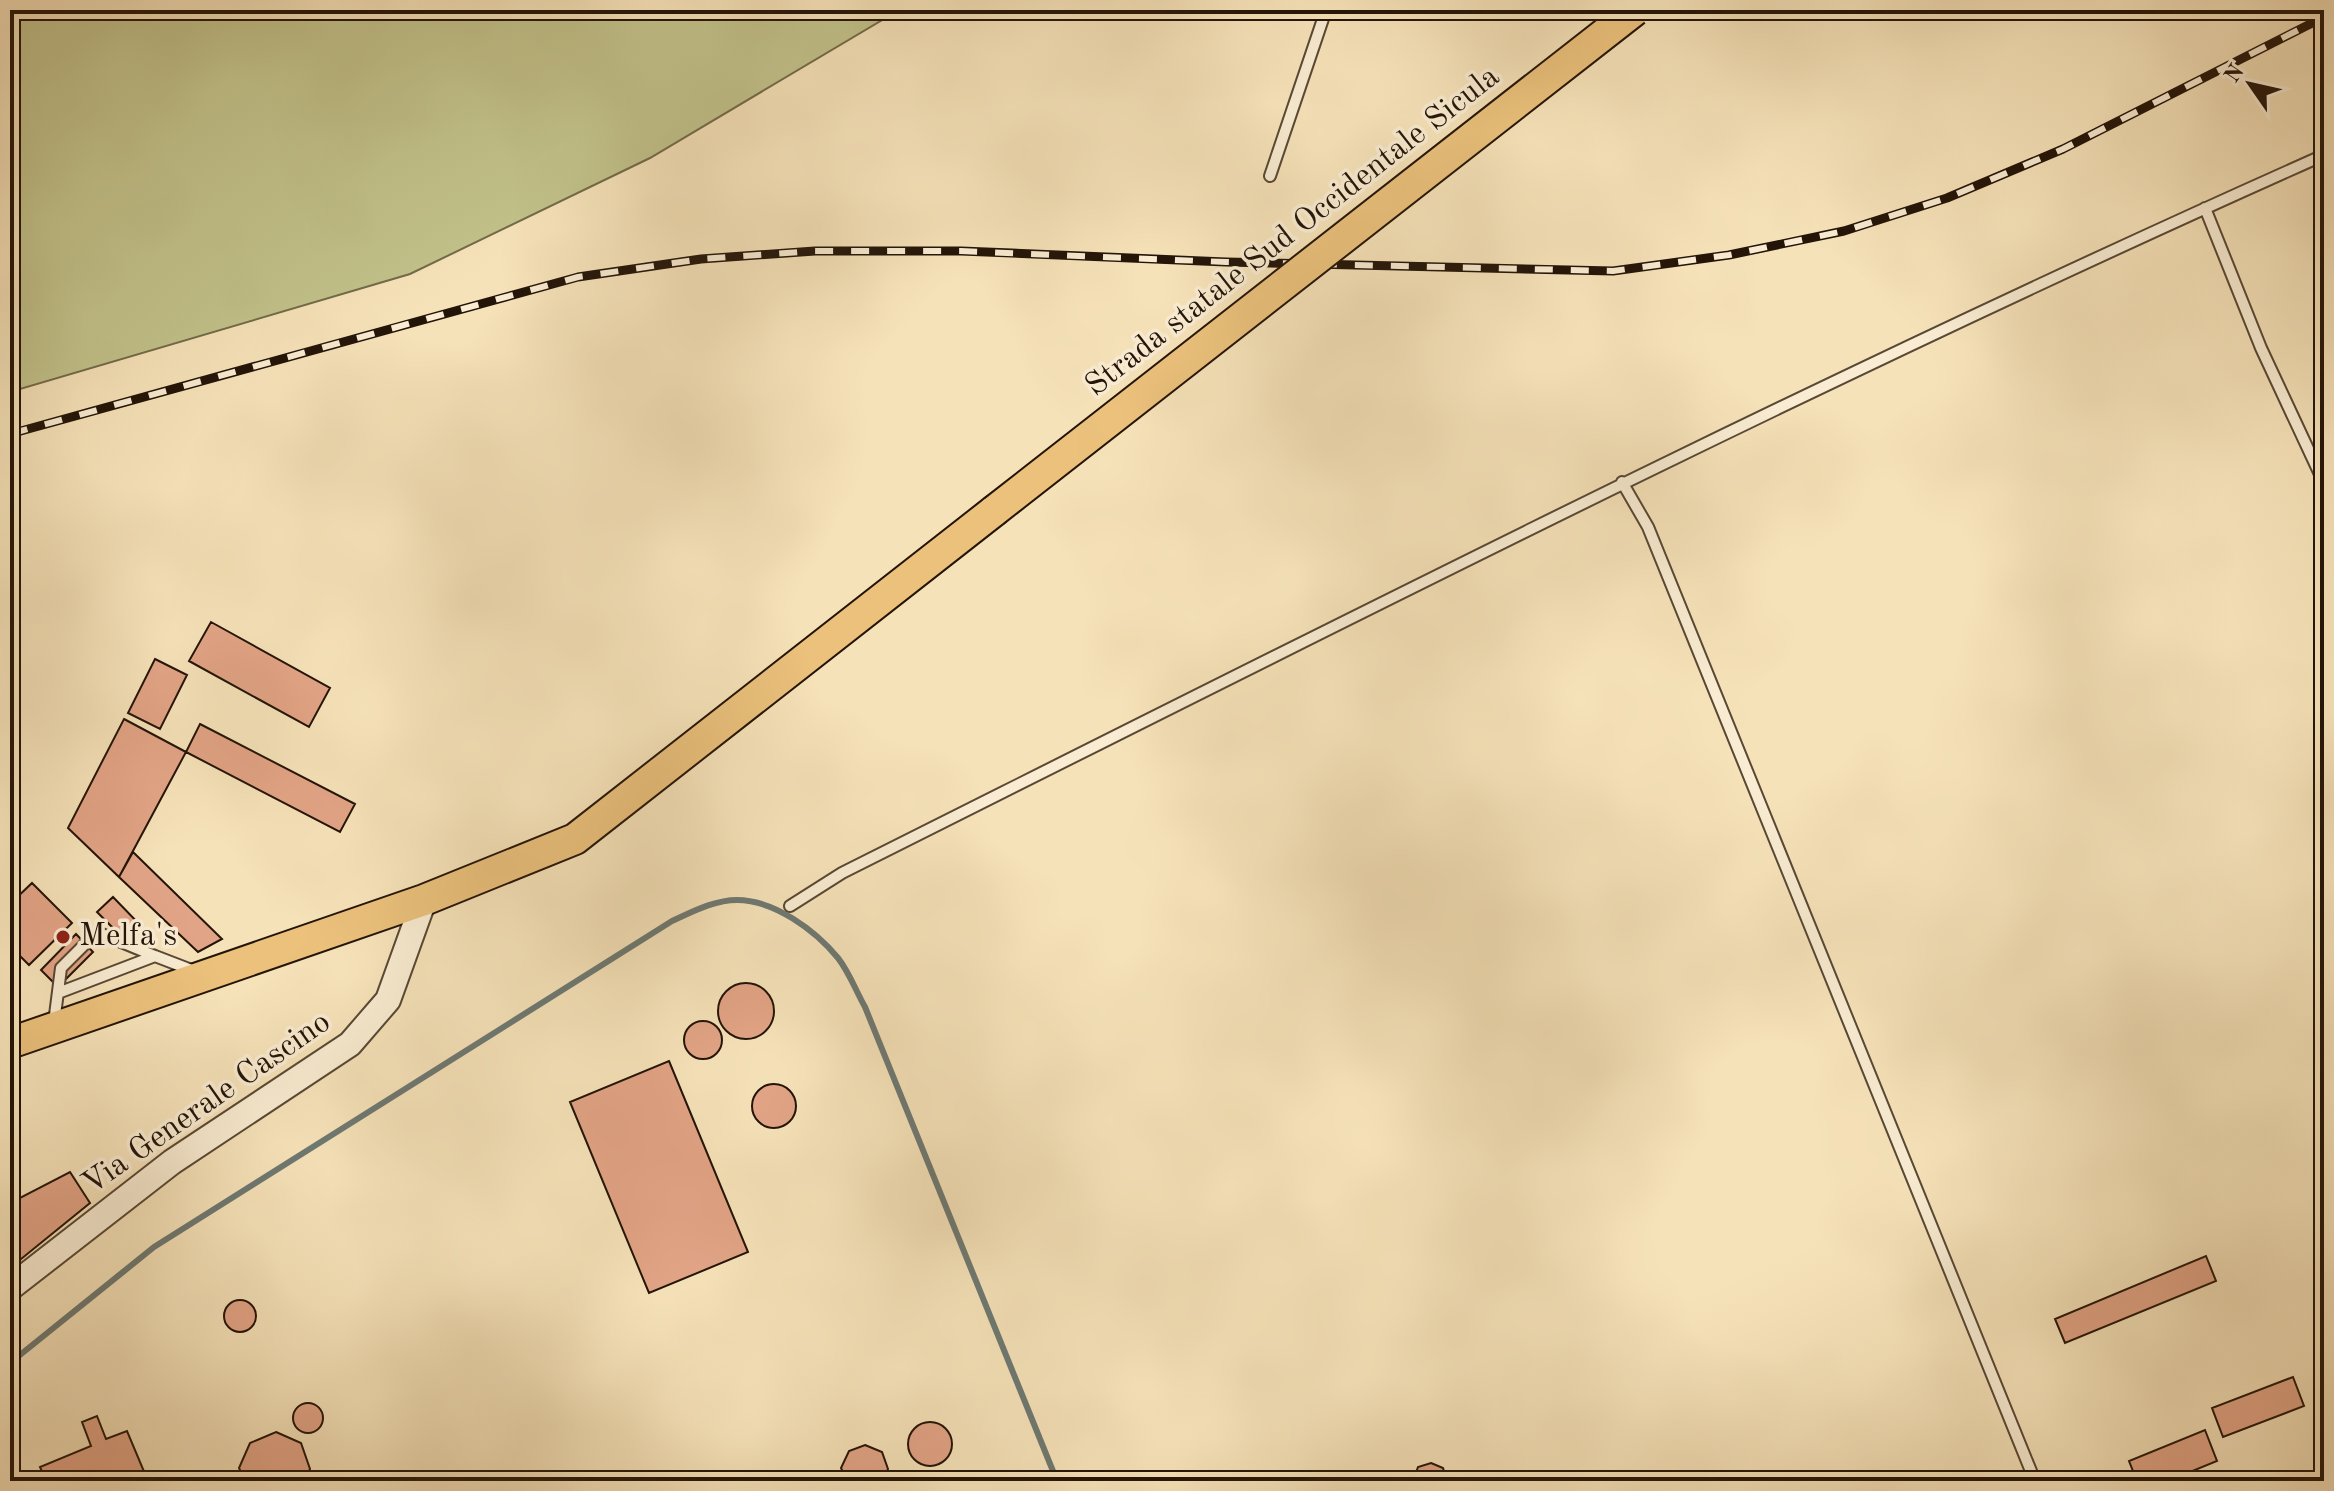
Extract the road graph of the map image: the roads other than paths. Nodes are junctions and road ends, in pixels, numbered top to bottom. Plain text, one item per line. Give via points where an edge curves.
1 (1326, 10) edge
2 (1635, 10) edge
3 (2324, 155) edge
4 (1270, 176) dead end
5 (2205, 208) junction
6 (1622, 482) junction
7 (2324, 483) edge
8 (424, 900) junction
9 (790, 906) dead end
10 (155, 956) junction
11 (206, 976) junction
12 (58, 993) junction
13 (53, 1028) junction
14 (10, 1043) edge
15 (10, 1288) edge
16 (2035, 1481) edge

1 - 4 lane
2 - 8 main road, Strada statale Sud Occidentale Sicula, bridge via 575,839
3 - 5 lane
5 - 6 lane
5 - 7 lane via 2261,348
6 - 9 lane via 842,873
6 - 16 lane via 1648,527
8 - 11 main road, Strada statale Sud Occidentale Sicula
8 - 15 street, Via Generale Cascino via 388,1000 350,1044 172,1162
10 - 11 lane
10 - 12 lane
10 - 12 lane via 97,932 61,968
11 - 13 main road, Strada statale Sud Occidentale Sicula
12 - 13 lane
13 - 14 main road, Strada statale Sud Occidentale Sicula

